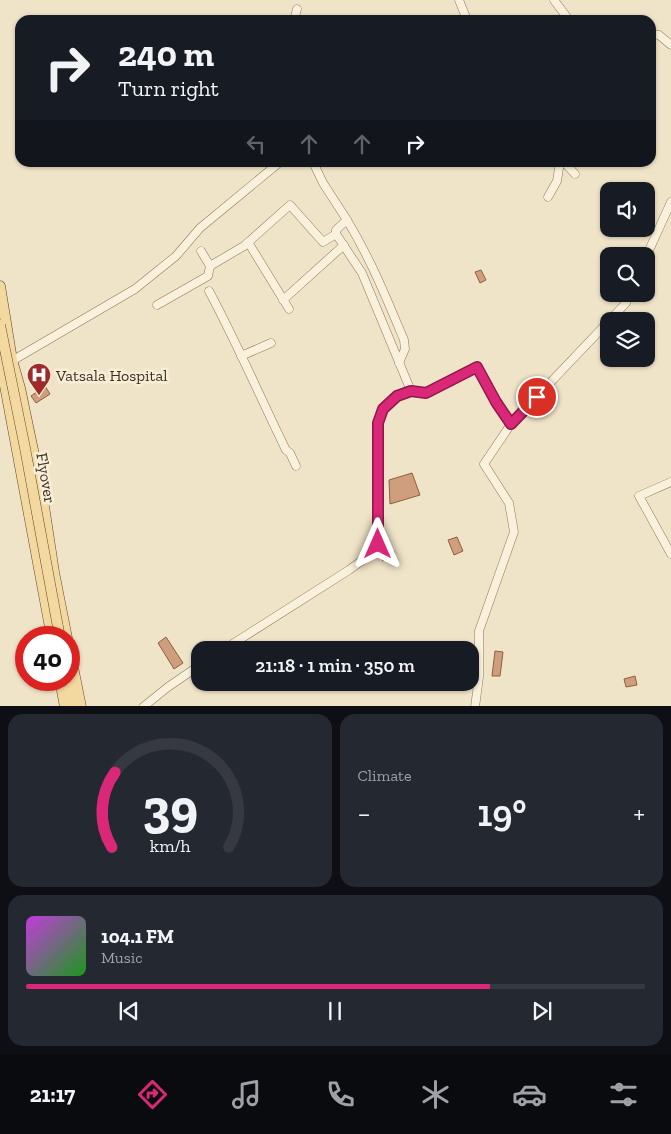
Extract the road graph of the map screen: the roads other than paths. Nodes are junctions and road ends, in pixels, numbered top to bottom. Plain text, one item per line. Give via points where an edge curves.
1 (459, 0) edge
2 (554, 0) edge
3 (297, 9) dead end
4 (295, 15) edge
5 (465, 15) edge
6 (565, 15) edge
7 (656, 35) edge
8 (671, 45) edge
9 (274, 167) edge
10 (315, 167) edge
11 (561, 167) edge
12 (567, 167) edge
13 (574, 174) dead end
14 (548, 197) dead end
15 (670, 205) edge
16 (347, 220) junction
17 (336, 234) junction
18 (248, 242) junction
19 (344, 246) junction
20 (651, 247) edge
21 (201, 251) dead end
22 (210, 266) junction
23 (0, 286) edge
24 (208, 291) dead end
25 (283, 300) junction
26 (626, 302) edge
27 (156, 305) dead end
28 (289, 309) dead end
29 (393, 314) junction
30 (381, 319) junction
31 (0, 325) edge
32 (271, 343) dead end
33 (241, 356) junction
34 (12, 360) junction
35 (399, 363) junction
36 (0, 364) edge
37 (411, 391) junction
38 (511, 424) junction
39 (296, 466) dead end
40 (671, 482) edge
41 (671, 554) edge
42 (50, 626) edge
43 (58, 626) edge
44 (65, 626) edge
45 (237, 641) edge
46 (191, 671) edge
47 (62, 691) edge
48 (70, 691) edge
49 (78, 691) edge
50 (65, 706) edge
51 (73, 706) edge
52 (81, 706) edge
53 (143, 706) edge
54 (475, 706) edge

1 - 5 street
2 - 6 street
3 - 4 street
7 - 8 street
9 - 34 street via 200,228 176,256 136,289
10 - 16 street
11 - 14 street
12 - 13 street
15 - 20 street
16 - 17 street
16 - 29 street via 381,282
17 - 18 street via 324,242 290,205
17 - 19 street
18 - 22 street
18 - 25 street
19 - 25 street
19 - 30 street via 362,273
21 - 22 street
22 - 27 street via 208,276
23 - 34 main road
24 - 33 street
25 - 28 street
26 - 38 street
29 - 30 street
29 - 35 street via 404,340 405,349
30 - 35 street
31 - 43 main road, Flyover, bridge
32 - 33 street
33 - 39 street
34 - 36 street
34 - 44 main road via 42,494
35 - 37 street
36 - 42 main road
37 - 38 street via 426,393 477,367
37 - 45 street via 397,396 383,409 378,423 378,544 371,554 349,570
38 - 54 street via 484,464 509,503 514,532 479,631 479,678
40 - 41 street via 640,496
46 - 53 street
47 - 50 main road
48 - 51 main road
49 - 52 main road

